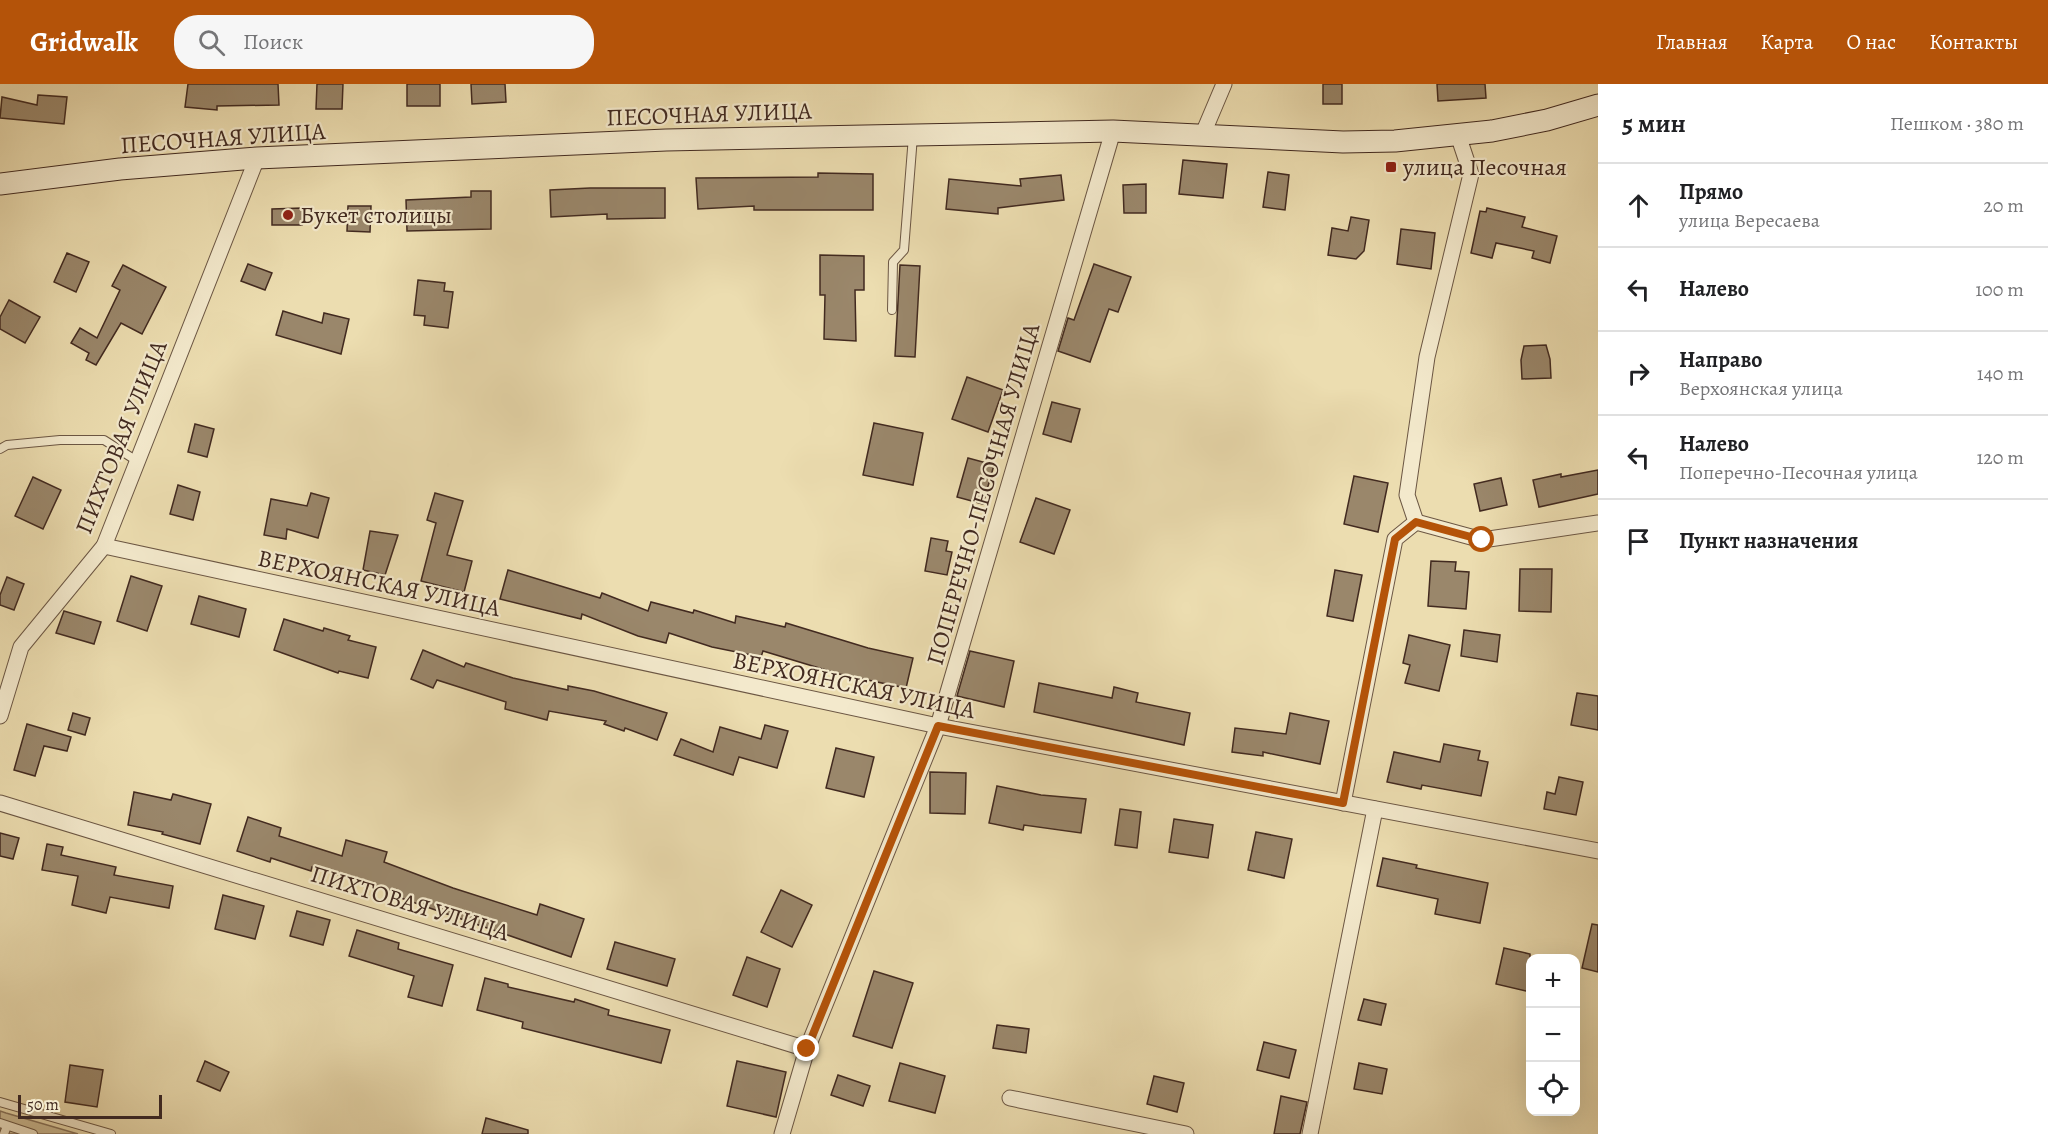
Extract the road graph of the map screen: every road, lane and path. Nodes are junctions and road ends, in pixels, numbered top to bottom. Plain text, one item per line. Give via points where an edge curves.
1 (1224, 84) edge
2 (1598, 105) edge
3 (1113, 131) junction
4 (913, 135) junction
5 (1202, 135) junction
6 (1458, 135) junction
7 (257, 159) junction
8 (0, 184) edge
9 (892, 310) dead end
10 (0, 448) edge
11 (137, 460) junction
12 (1416, 522) junction
13 (1598, 523) edge
14 (104, 546) junction
15 (0, 716) edge
16 (938, 726) junction
17 (0, 803) edge
18 (1343, 803) junction
19 (1375, 809) junction
20 (1598, 851) edge
21 (807, 1049) junction
22 (1010, 1098) dead end
23 (0, 1102) edge
24 (4, 1124) edge
25 (4, 1134) edge
26 (33, 1134) edge
27 (111, 1134) edge
28 (782, 1134) edge
29 (1186, 1134) edge
30 (1310, 1134) edge

1 - 5 street
2 - 6 main road, ПЕСОЧНАЯ УЛИЦА via 1547,120
3 - 4 main road, ПЕСОЧНАЯ УЛИЦА
3 - 5 main road, ПЕСОЧНАЯ УЛИЦА
3 - 16 street, ПОПЕРЕЧНО-ПЕСОЧНАЯ УЛИЦА
4 - 7 main road, ПЕСОЧНАЯ УЛИЦА via 666,140
4 - 9 lane via 904,250 893,262
5 - 6 main road, ПЕСОЧНАЯ УЛИЦА via 1343,142
6 - 12 street via 1471,174 1427,357 1407,495
7 - 8 main road, ПЕСОЧНАЯ УЛИЦА via 120,169
7 - 11 street, ПИХТОВАЯ УЛИЦА
10 - 11 lane via 60,440 104,440
11 - 14 street, ПИХТОВАЯ УЛИЦА
12 - 13 street via 1482,540
12 - 18 street via 1395,539
14 - 15 street, ПИХТОВАЯ УЛИЦА via 21,647
14 - 16 street, ВЕРХОЯНСКАЯ УЛИЦА
16 - 18 street, ВЕРХОЯНСКАЯ УЛИЦА
16 - 21 street, ПОПЕРЕЧНО-ПЕСОЧНАЯ УЛИЦА
17 - 21 street, ПИХТОВАЯ УЛИЦА
18 - 19 street, ВЕРХОЯНСКАЯ УЛИЦА
19 - 20 street, ВЕРХОЯНСКАЯ УЛИЦА
19 - 30 street
21 - 28 street, ПОПЕРЕЧНО-ПЕСОЧНАЯ УЛИЦА
22 - 29 street
23 - 27 lane
24 - 25 lane
24 - 26 lane

